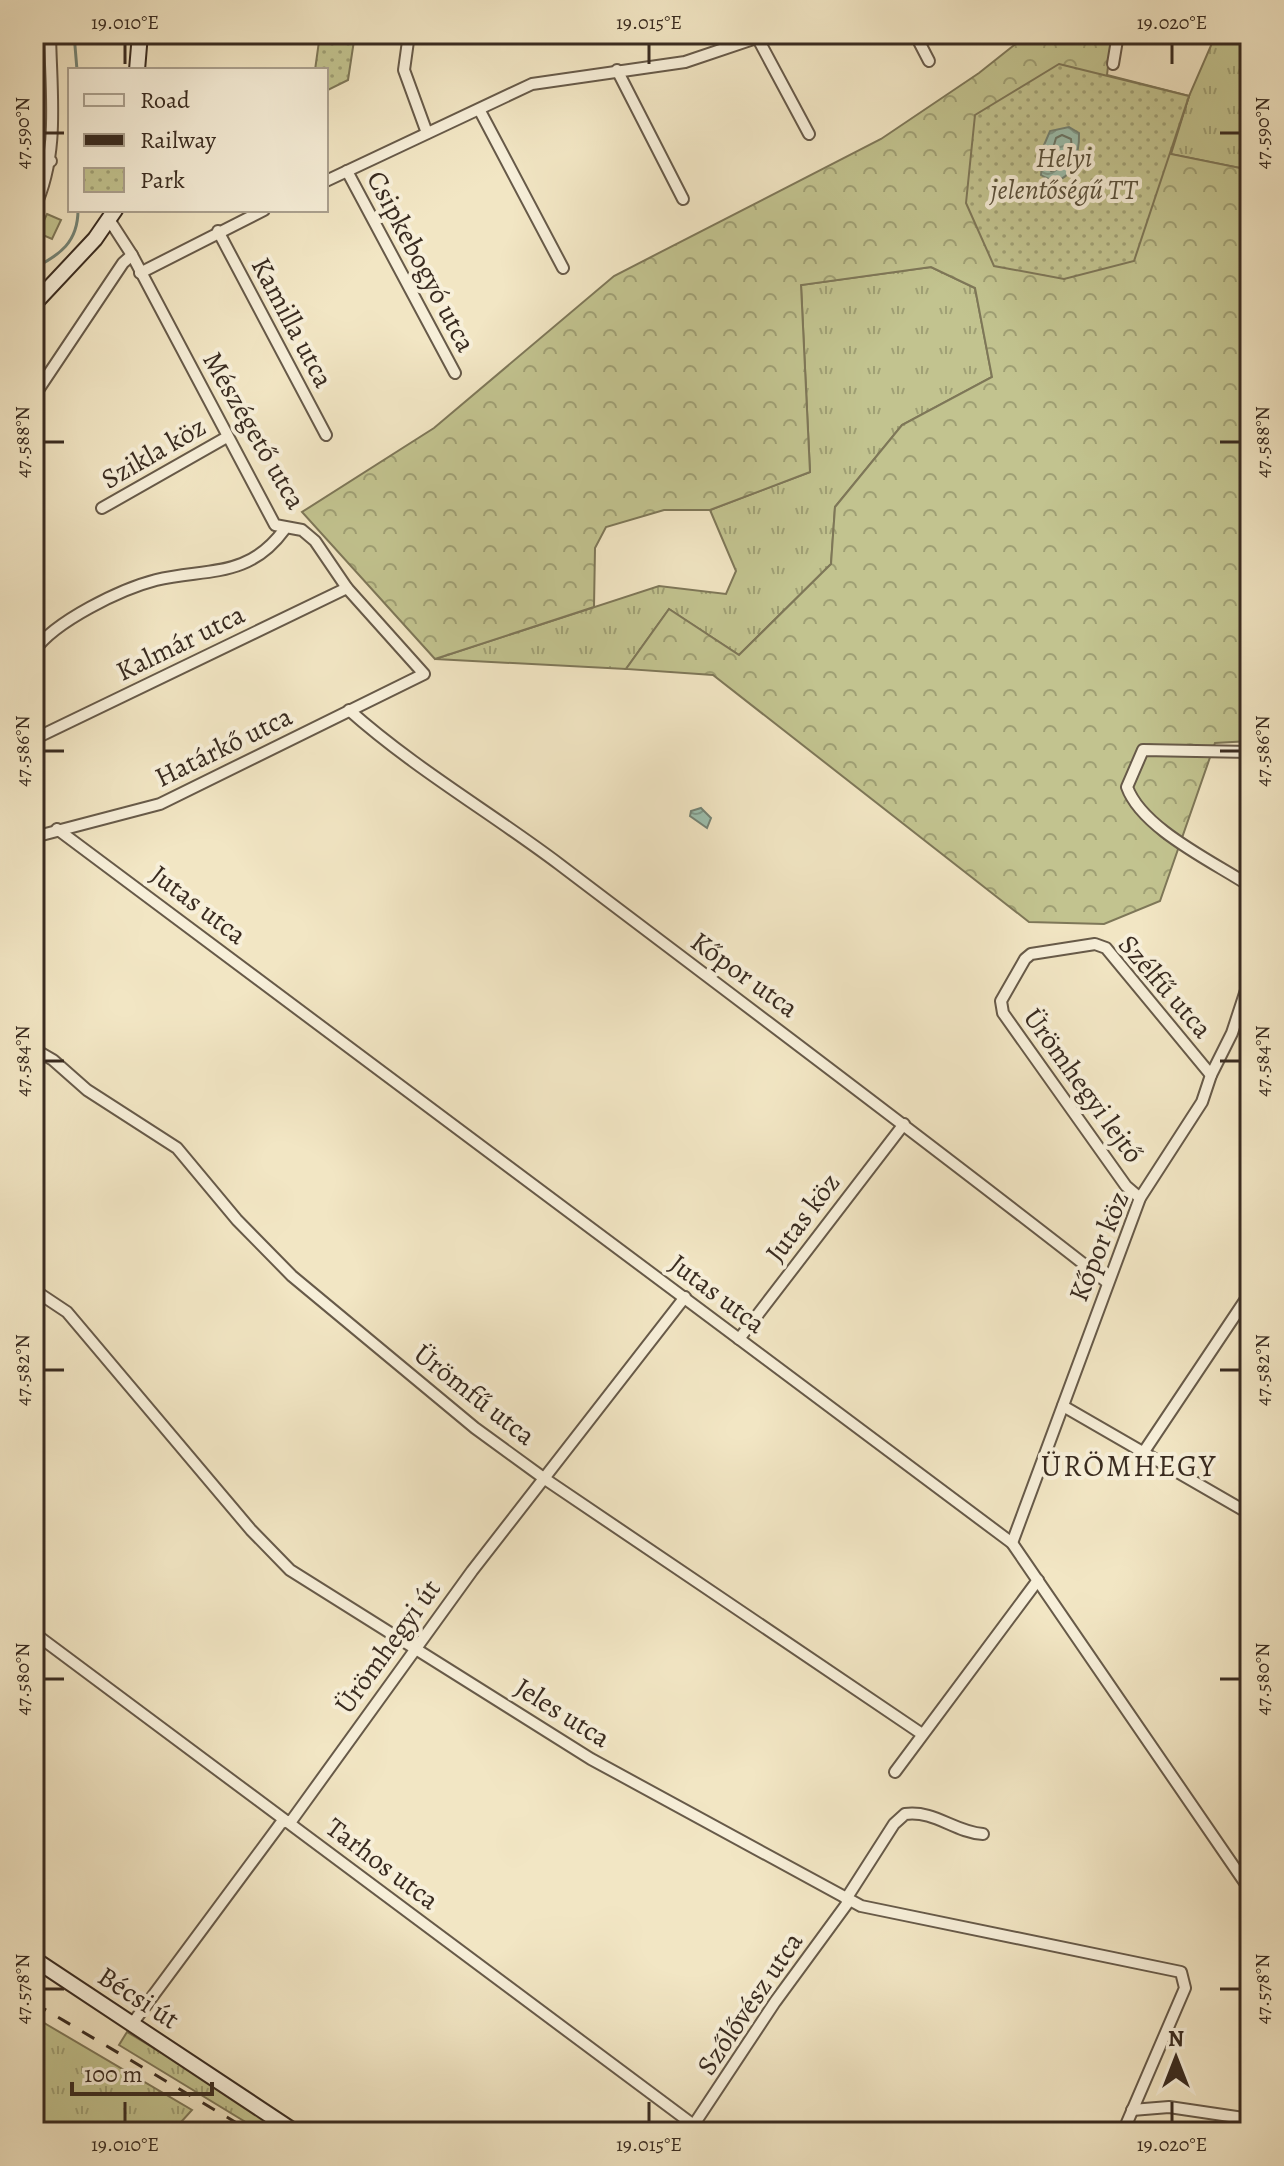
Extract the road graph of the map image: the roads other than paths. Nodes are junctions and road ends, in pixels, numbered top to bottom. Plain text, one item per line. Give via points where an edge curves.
1 (50, 34) edge
2 (140, 34) edge
3 (409, 34) edge
4 (915, 34) edge
5 (1118, 34) edge
6 (763, 36) edge
7 (929, 61) dead end
8 (1113, 64) dead end
9 (137, 68) edge
10 (617, 70) junction
11 (480, 111) junction
12 (427, 133) junction
13 (809, 134) dead end
14 (34, 156) edge
15 (51, 161) junction
16 (347, 171) junction
17 (328, 180) edge
18 (683, 199) dead end
19 (34, 209) edge
20 (260, 212) edge
21 (112, 215) edge
22 (218, 231) junction
23 (132, 255) junction
24 (563, 268) dead end
25 (140, 273) junction
26 (34, 304) edge
27 (455, 373) dead end
28 (34, 396) edge
29 (326, 435) dead end
30 (227, 437) junction
31 (102, 508) dead end
32 (284, 530) junction
33 (347, 588) junction
34 (35, 644) edge
35 (424, 674) joint
36 (349, 710) junction
37 (34, 739) edge
38 (1250, 752) edge
39 (57, 829) junction
40 (34, 837) edge
41 (1250, 886) edge
42 (1031, 954) joint
43 (1250, 978) edge
44 (34, 1049) edge
45 (1211, 1075) junction
46 (904, 1124) junction
47 (1140, 1198) junction
48 (1108, 1283) junction
49 (34, 1290) edge
50 (1250, 1293) edge
51 (685, 1297) junction
52 (739, 1339) junction
53 (1063, 1406) junction
54 (1145, 1450) junction
55 (545, 1479) junction
56 (1250, 1514) edge
57 (1012, 1543) junction
58 (1038, 1580) junction
59 (34, 1633) edge
60 (414, 1649) junction
61 (922, 1734) junction
62 (895, 1772) dead end
63 (287, 1821) junction
64 (983, 1834) dead end
65 (1250, 1890) edge
66 (848, 1900) junction
67 (34, 1959) edge
68 (132, 2024) junction
69 (1132, 2110) junction
70 (1250, 2119) edge
71 (695, 2130) edge
72 (295, 2132) edge
73 (1123, 2132) edge

1 - 15 street
2 - 9 street
3 - 12 street via 404,70
4 - 7 street
5 - 8 street
6 - 10 street via 685,62
6 - 13 street
10 - 11 street via 532,84
10 - 18 street
11 - 12 street
11 - 24 street
12 - 16 street
14 - 15 street
15 - 19 street
16 - 17 street
16 - 27 street, Csipkebogyó utca
20 - 22 street
21 - 23 street, Mészégető utca
21 - 26 street
22 - 25 street
22 - 29 street, Kamilla utca
23 - 25 street, Mészégető utca
23 - 28 street
25 - 30 street, Mészégető utca
30 - 31 street, Szikla köz
30 - 32 street, Mészégető utca via 267,512
32 - 33 street, Mészégető utca via 302,530 315,541
32 - 34 street via 239,566 156,580 73,618
33 - 35 street, Mészégető utca
33 - 37 street, Kalmár utca
35 - 36 street, Határkő utca
36 - 39 street, Határkő utca via 160,804
36 - 46 street, Kőpor utca
38 - 41 street via 1143,750 1127,781 1134,803 1188,849
39 - 40 street, Határkő utca
39 - 51 street, Jutas utca
42 - 45 street, Szélfű utca via 1095,944 1106,948
42 - 47 street, Ürömhegyi lejtő via 1001,1001 1003,1013 1126,1186
43 - 45 street, Kőpor köz
44 - 55 street, Ürömfű utca via 177,1148 292,1276 427,1390
45 - 47 street, Kőpor köz via 1202,1102
46 - 48 street, Kőpor utca
46 - 52 street, Jutas köz
47 - 48 street, Kőpor köz
48 - 53 street, Kőpor köz
49 - 60 street, Jeles utca via 80,1326 279,1560
50 - 54 street
51 - 52 street, Jutas utca
51 - 55 street, Ürömhegyi út
52 - 57 street, Jutas utca
53 - 54 street
53 - 57 street, Kőpor köz
54 - 56 street
55 - 60 street, Ürömhegyi út
55 - 61 street, Ürömfű utca
57 - 58 street, Jutas utca
58 - 61 street
58 - 65 street, Jutas utca
59 - 63 street, Tarhos utca
60 - 63 street, Ürömhegyi út
60 - 66 street, Jeles utca via 591,1759
61 - 62 street
63 - 68 street, Ürömhegyi út
63 - 71 street, Tarhos utca
64 - 66 street, Szőlővész utca via 927,1813 905,1814
66 - 69 street, Jeles utca via 900,1915 1175,1968 1184,1976 1185,1988
66 - 71 street, Szőlővész utca via 775,2002
67 - 68 street, Bécsi út
68 - 72 street, Bécsi út
69 - 70 street via 1169,2107
69 - 73 street

